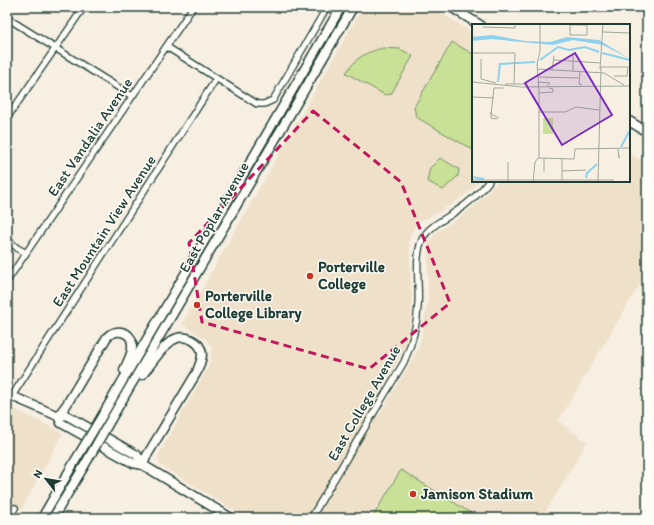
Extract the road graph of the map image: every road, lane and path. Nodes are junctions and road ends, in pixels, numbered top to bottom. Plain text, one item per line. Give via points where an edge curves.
1 (84, 7) edge
2 (193, 7) edge
3 (327, 7) edge
4 (341, 7) edge
5 (353, 7) edge
6 (451, 7) edge
7 (7, 18) edge
8 (478, 24) edge
9 (167, 47) junction
10 (55, 48) junction
11 (216, 79) junction
12 (132, 96) junction
13 (7, 118) edge
14 (630, 122) edge
15 (647, 132) edge
16 (488, 182) edge
17 (7, 239) edge
18 (26, 253) junction
19 (7, 281) edge
20 (10, 395) edge
21 (124, 399) junction
22 (58, 416) junction
23 (102, 416) junction
24 (143, 465) junction
25 (15, 508) dead end
26 (9, 518) edge
27 (42, 518) edge
28 (53, 518) edge
29 (231, 518) edge
30 (311, 518) edge

1 - 10 street
2 - 9 street, East Vandalia Avenue
3 - 11 street via 273,100 257,104
4 - 23 main road, East Poplar Avenue
5 - 21 main road, East Poplar Avenue
6 - 8 main road
7 - 10 street
9 - 11 street
9 - 12 street, East Vandalia Avenue
10 - 12 street
10 - 13 street
11 - 20 street, East Mountain View Avenue
12 - 18 street, East Vandalia Avenue
14 - 15 main road
16 - 30 street, East College Avenue via 470,201 438,222 424,236 418,259 418,306 412,345
17 - 18 street
18 - 19 street, East Vandalia Avenue
20 - 22 main road
21 - 24 main road via 168,343 182,337 189,338 198,345 202,355 199,367
21 - 28 main road, East Poplar Avenue, bridge
22 - 23 main road via 68,404 107,337 115,331 121,332 131,340 132,350
22 - 24 main road via 61,423 133,463
23 - 27 main road, East Poplar Avenue, bridge
24 - 29 main road
25 - 26 street

